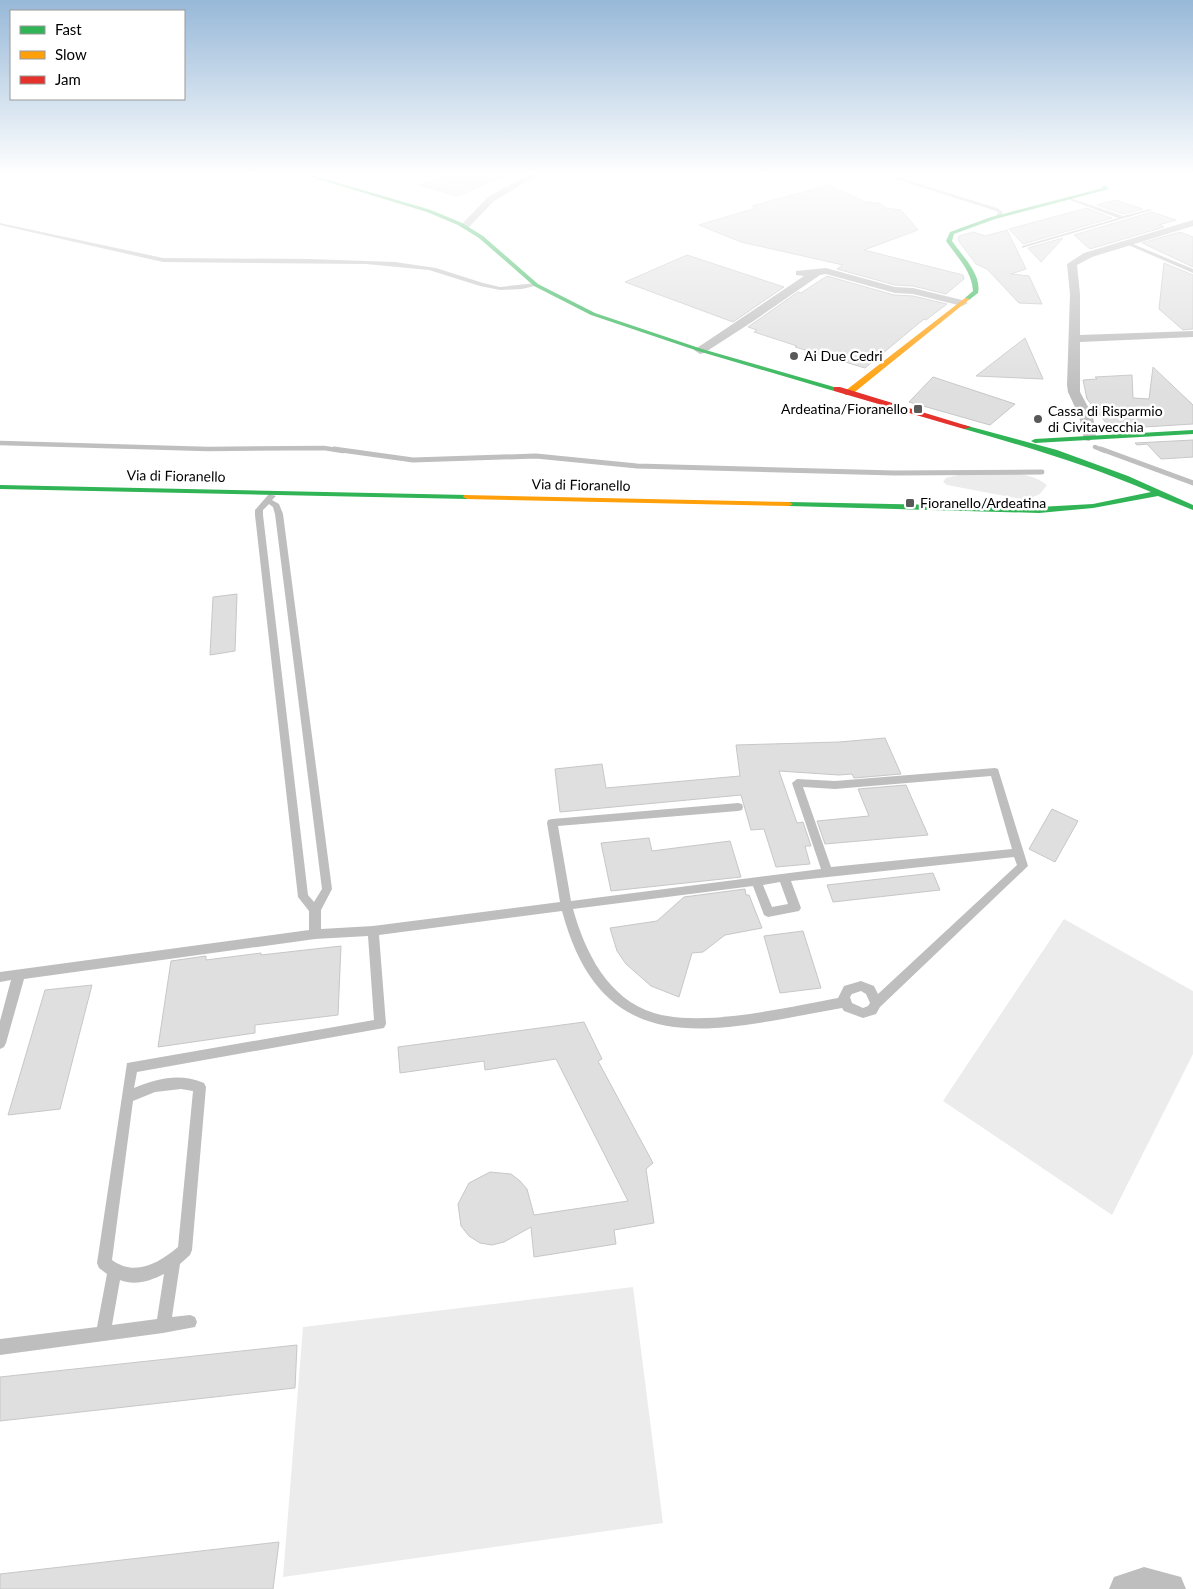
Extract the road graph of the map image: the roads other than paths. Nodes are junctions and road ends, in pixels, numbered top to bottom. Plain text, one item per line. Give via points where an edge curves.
1 (97, 246) edge
2 (489, 246) edge
3 (952, 246) edge
4 (1027, 246) edge
5 (1118, 246) edge
6 (1135, 246) edge
7 (1024, 247) dead end
8 (1193, 272) edge
9 (536, 285) junction
10 (962, 303) junction
11 (1193, 334) edge
12 (1073, 339) junction
13 (700, 350) junction
14 (848, 392) junction
15 (1193, 432) edge
16 (1089, 437) junction
17 (1021, 442) junction
18 (0, 486) edge
19 (1160, 494) junction
20 (271, 497) junction
21 (1193, 508) edge
22 (738, 806) dead end
23 (1018, 854) junction
24 (827, 872) junction
25 (784, 878) junction
26 (756, 881) junction
27 (567, 906) junction
28 (315, 910) junction
29 (373, 931) junction
30 (315, 934) junction
31 (19, 974) junction
32 (0, 977) edge
33 (846, 1002) junction
34 (876, 1003) junction
35 (0, 1043) edge
36 (127, 1097) junction
37 (173, 1262) junction
38 (114, 1272) junction
39 (190, 1322) dead end
40 (163, 1326) junction
41 (103, 1333) junction
42 (0, 1347) edge
43 (1126, 1589) edge
44 (1169, 1589) edge

1 - 9 lane via 164,260 395,264 436,269 496,289
2 - 9 street
3 - 10 street via 977,286 976,292
4 - 7 lane
5 - 12 street via 1082,257 1072,264 1075,294
6 - 8 lane
9 - 13 street via 593,314
10 - 13 street via 828,272 800,273 806,276 806,281
10 - 14 street
11 - 12 street
12 - 16 street via 1073,388 1086,416
13 - 14 street
14 - 17 street
15 - 16 street
16 - 17 street
17 - 19 street via 1087,463
18 - 20 street, Via di Fioranello
19 - 20 street, Via di Fioranello via 1100,505 1039,510
19 - 21 street
20 - 28 lane via 279,514 327,890
20 - 28 lane via 259,510 259,516 274,664 302,897
22 - 27 lane via 552,824
23 - 24 lane
23 - 24 lane via 995,772 835,785 797,782
23 - 34 lane via 1023,866
24 - 25 lane
25 - 26 lane
25 - 26 lane via 795,908 768,912
26 - 27 lane
27 - 29 lane
27 - 33 lane via 584,956 598,979 640,1013 664,1021 700,1022
28 - 30 lane
29 - 30 lane
29 - 36 lane via 380,1024 131,1067
30 - 31 lane
31 - 32 lane
31 - 35 lane
33 - 34 lane via 853,1010 863,1013 872,1010
33 - 34 lane via 845,993 861,986 873,994
36 - 37 lane via 154,1085 183,1082 200,1087 185,1250
36 - 38 lane via 104,1263
37 - 38 lane via 154,1272 130,1276
37 - 40 lane
38 - 41 lane
39 - 40 lane
40 - 41 lane
41 - 42 lane
43 - 44 street via 1144,1584

